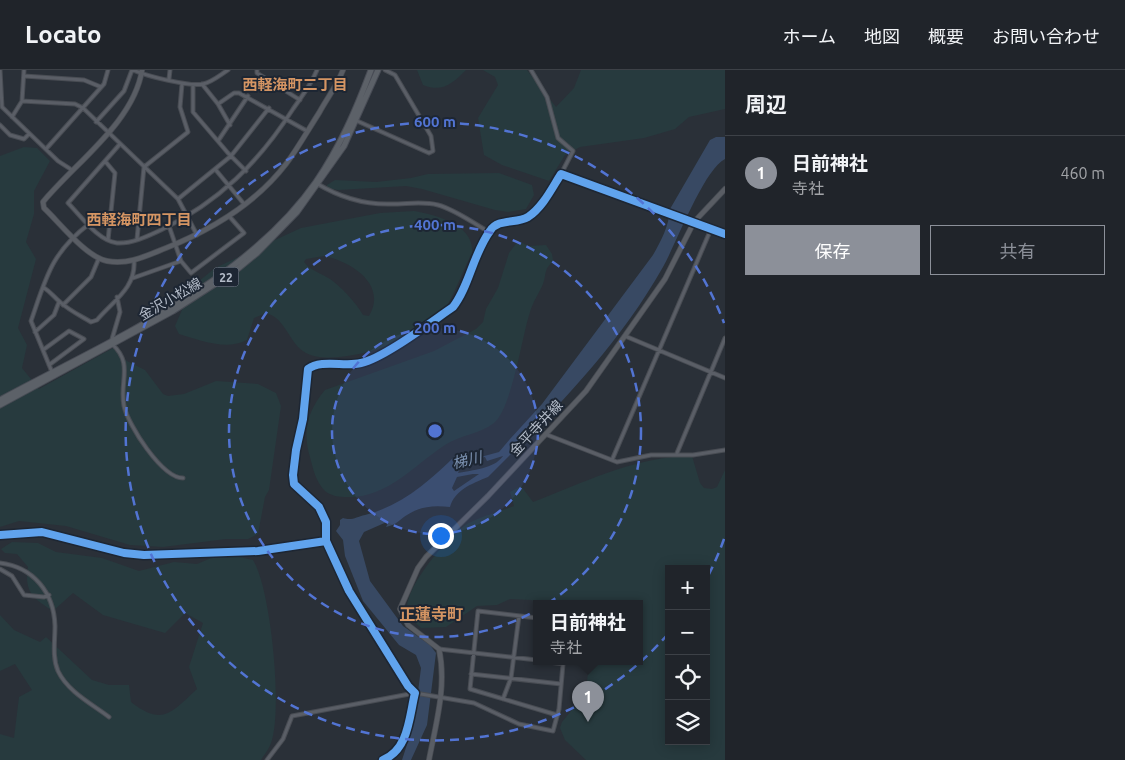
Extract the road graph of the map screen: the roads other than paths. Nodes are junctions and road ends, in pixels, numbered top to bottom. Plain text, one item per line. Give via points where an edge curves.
1 (0, 70) edge
2 (24, 70) edge
3 (108, 70) edge
4 (126, 70) edge
5 (132, 70) edge
6 (170, 70) edge
7 (228, 70) edge
8 (257, 70) edge
9 (316, 70) edge
10 (343, 70) edge
11 (372, 70) edge
12 (378, 70) edge
13 (385, 70) edge
14 (531, 70) edge
15 (142, 72) edge
16 (24, 76) junction
17 (169, 79) junction
18 (182, 84) junction
19 (202, 84) junction
20 (193, 85) junction
21 (101, 87) junction
22 (248, 96) junction
23 (0, 100) edge
24 (300, 100) junction
25 (22, 101) junction
26 (218, 104) junction
27 (83, 108) junction
28 (269, 108) junction
29 (12, 117) junction
30 (287, 119) junction
31 (355, 120) junction
32 (96, 122) junction
33 (0, 125) edge
34 (230, 125) junction
35 (307, 131) junction
36 (108, 133) junction
37 (29, 134) junction
38 (218, 141) junction
39 (120, 144) junction
40 (46, 149) junction
41 (231, 156) junction
42 (105, 161) junction
43 (144, 167) junction
44 (215, 169) junction
45 (72, 170) junction
46 (246, 171) junction
47 (560, 174) junction
48 (317, 184) junction
49 (229, 186) junction
50 (725, 189) edge
51 (178, 199) junction
52 (244, 204) junction
53 (187, 215) junction
54 (229, 216) junction
55 (694, 222) junction
56 (89, 224) junction
57 (169, 226) junction
58 (711, 229) junction
59 (489, 232) junction
60 (725, 234) edge
61 (198, 235) junction
62 (73, 236) junction
63 (137, 239) junction
64 (108, 240) junction
65 (176, 244) junction
66 (99, 258) junction
67 (134, 261) junction
68 (181, 261) junction
69 (133, 278) junction
70 (43, 286) junction
71 (116, 297) junction
72 (60, 302) junction
73 (63, 304) junction
74 (35, 332) junction
75 (625, 336) junction
76 (725, 338) edge
77 (112, 342) junction
78 (659, 349) junction
79 (44, 350) junction
80 (48, 365) junction
81 (52, 372) junction
82 (710, 372) junction
83 (725, 378) edge
84 (0, 400) edge
85 (0, 405) edge
86 (545, 434) junction
87 (725, 450) edge
88 (677, 453) junction
89 (612, 460) junction
90 (183, 478) dead end
91 (0, 535) edge
92 (326, 541) junction
93 (0, 563) edge
94 (0, 569) edge
95 (49, 595) junction
96 (519, 616) junction
97 (533, 618) edge
98 (439, 649) junction
99 (473, 652) junction
100 (514, 657) junction
101 (533, 659) edge
102 (564, 665) edge
103 (471, 674) junction
104 (511, 678) junction
105 (561, 684) junction
106 (416, 693) junction
107 (438, 698) junction
108 (503, 700) junction
109 (557, 715) junction
110 (109, 717) dead end
111 (390, 758) edge
112 (267, 760) edge
113 (383, 760) edge
114 (429, 760) edge

1 - 23 street
2 - 16 street
3 - 21 street
4 - 5 street
5 - 15 street
5 - 32 street via 124,92
6 - 17 street
7 - 19 street
8 - 24 street
9 - 24 street
10 - 35 main road
11 - 31 main road, 金沢小松線 / 22
12 - 31 main road, 金沢小松線 / 22
13 - 31 street via 395,75 431,136 433,151 429,153
14 - 47 street via 547,98 558,138 573,151
15 - 17 street
15 - 36 main road via 132,100
16 - 21 street via 84,80
16 - 25 street
17 - 18 street
18 - 20 street
18 - 43 street via 180,107 188,132
19 - 20 street
19 - 26 street
20 - 38 street via 193,112
21 - 27 street
22 - 26 street via 234,93
22 - 28 street
22 - 34 street
23 - 29 street
24 - 30 street
25 - 27 street via 75,104
25 - 29 street
26 - 34 street
27 - 32 street
27 - 40 street
28 - 30 street
28 - 41 street
29 - 37 street
30 - 35 street
30 - 46 street
31 - 48 main road, 金沢小松線 / 22
32 - 36 street
33 - 37 street via 10,135 24,139
34 - 38 street
35 - 52 main road via 277,175
36 - 39 street
36 - 45 main road
37 - 40 street
38 - 41 street
39 - 42 street
39 - 43 street
40 - 45 street
41 - 44 street
41 - 46 street
42 - 56 street via 68,203
42 - 64 street via 116,173
43 - 51 street
43 - 63 street
44 - 49 street
44 - 51 street
45 - 62 main road via 42,205
46 - 49 street
47 - 55 street
47 - 59 street via 541,206 530,216 500,223
48 - 59 street via 367,203 439,206
48 - 77 main road, 金沢小松線 / 22 via 242,260
49 - 52 street
49 - 53 street
50 - 55 main road, 金平寺井線
51 - 53 street
52 - 54 main road
53 - 57 street
53 - 61 street
54 - 61 main road
54 - 68 street via 244,233 191,273
55 - 58 street
55 - 75 main road, 金平寺井線 via 665,279
56 - 62 street
56 - 64 street
57 - 63 street
57 - 65 street
58 - 60 street
58 - 78 street
59 - 92 street via 453,307 370,361 354,365 314,365 308,370 293,475 294,484 319,507 326,522
61 - 65 main road
62 - 66 main road
62 - 70 street via 51,264
63 - 64 street via 116,243
65 - 67 main road
65 - 68 street
66 - 67 main road via 115,262
66 - 73 street via 91,277
67 - 69 street
68 - 69 street
69 - 71 street via 123,294
70 - 72 street
70 - 74 street via 31,321
71 - 73 street via 97,320 91,322
71 - 77 street via 120,312
72 - 73 street
72 - 74 street via 54,316
74 - 79 street
75 - 78 street
75 - 86 main road, 金平寺井線 via 586,391
76 - 82 street
77 - 81 main road, 金沢小松線 / 22
77 - 85 main road, 金沢小松線 / 22
77 - 90 street via 124,361 123,403 127,416 151,456 170,473
78 - 82 street
78 - 89 street
79 - 80 street
79 - 80 street via 69,330 84,339
80 - 81 street
81 - 84 main road, 金沢小松線 / 22
82 - 83 street
82 - 88 street
86 - 89 street
86 - 98 main road, 金平寺井線 via 418,568 400,609 408,625
87 - 88 street via 693,455
88 - 89 street via 646,455 622,463
91 - 92 street via 42,532 144,555 258,551
92 - 106 street via 349,591 408,686
93 - 95 street via 29,573
94 - 95 street via 12,576 24,595
95 - 110 street via 54,613 57,669 77,694
96 - 97 street
96 - 99 street via 478,611
96 - 100 street
98 - 99 street
98 - 107 main road via 443,683
99 - 100 street
99 - 103 street
100 - 101 street
100 - 104 street
102 - 105 street
103 - 104 street
103 - 108 street via 470,690
104 - 105 street
104 - 108 street
105 - 109 street
106 - 107 street
106 - 111 street via 403,743
106 - 112 street via 292,716 284,739
107 - 109 street via 474,703 527,726 553,731
107 - 114 main road
108 - 109 street
111 - 113 street

